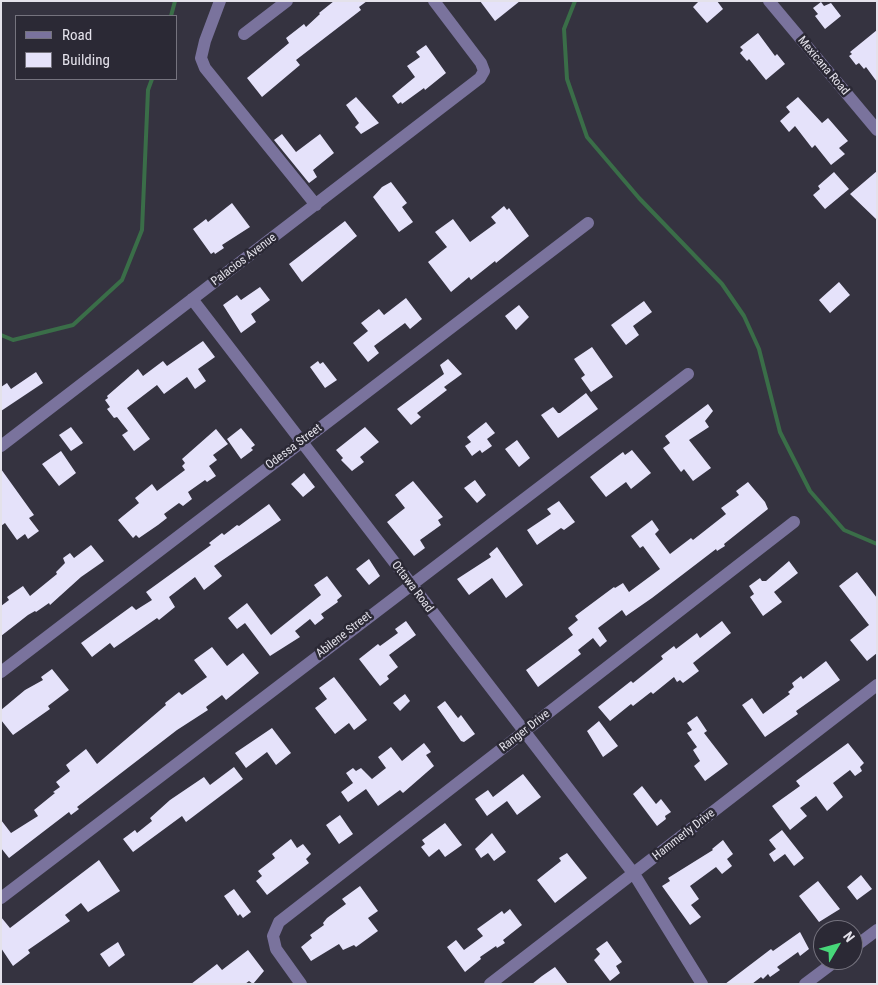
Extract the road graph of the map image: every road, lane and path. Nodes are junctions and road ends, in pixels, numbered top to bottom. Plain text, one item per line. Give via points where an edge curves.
1 (220, 1) edge
2 (287, 1) edge
3 (434, 1) edge
4 (769, 1) edge
5 (244, 34) dead end
6 (877, 130) edge
7 (316, 205) junction
8 (588, 223) dead end
9 (192, 299) junction
10 (688, 374) dead end
11 (301, 441) junction
12 (1, 446) edge
13 (794, 522) dead end
14 (410, 584) junction
15 (1, 672) edge
16 (877, 685) edge
17 (524, 732) junction
18 (634, 874) junction
19 (1, 898) edge
20 (877, 930) edge
21 (863, 940) edge
22 (824, 970) edge
23 (301, 984) edge
24 (490, 984) edge
25 (702, 984) edge
26 (805, 984) edge

1 - 7 street via 201,58 205,68
2 - 5 street
3 - 7 street, Palacios Avenue via 481,62 484,71 480,78
4 - 6 street, Mexicana Road
7 - 9 street, Palacios Avenue
8 - 11 street, Odessa Street
9 - 11 street, Ottawa Road
9 - 12 street, Palacios Avenue
10 - 14 street, Abilene Street
11 - 14 street, Ottawa Road
11 - 15 street, Odessa Street
13 - 17 street, Ranger Drive
14 - 17 street, Ottawa Road
14 - 19 street, Abilene Street
16 - 18 street, Hammerly Drive
17 - 18 street, Ottawa Road
17 - 23 street, Ranger Drive via 278,922 273,936 276,949
18 - 24 street, Hammerly Drive
18 - 25 street, Ottawa Road
20 - 21 street
22 - 26 street

